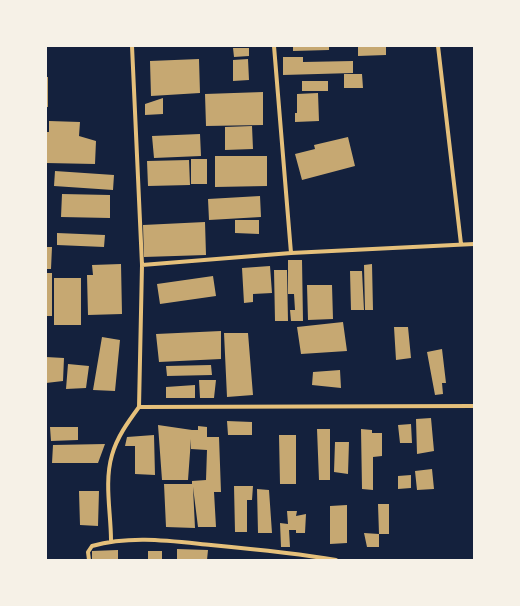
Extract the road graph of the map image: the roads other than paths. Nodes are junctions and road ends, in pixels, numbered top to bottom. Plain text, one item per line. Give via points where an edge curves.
1 (132, 46) edge
2 (274, 46) edge
3 (438, 46) edge
4 (461, 244) junction
5 (474, 244) edge
6 (291, 253) junction
7 (142, 265) junction
8 (474, 406) edge
9 (139, 407) junction
10 (111, 540) junction
11 (89, 560) edge
12 (336, 560) edge

1 - 7 street
2 - 6 street
3 - 4 street
4 - 5 street
4 - 6 street
6 - 7 street
7 - 9 street
8 - 9 street
9 - 10 street via 120,434 111,455 108,487
10 - 11 street via 92,546 88,552
10 - 12 street via 152,539

